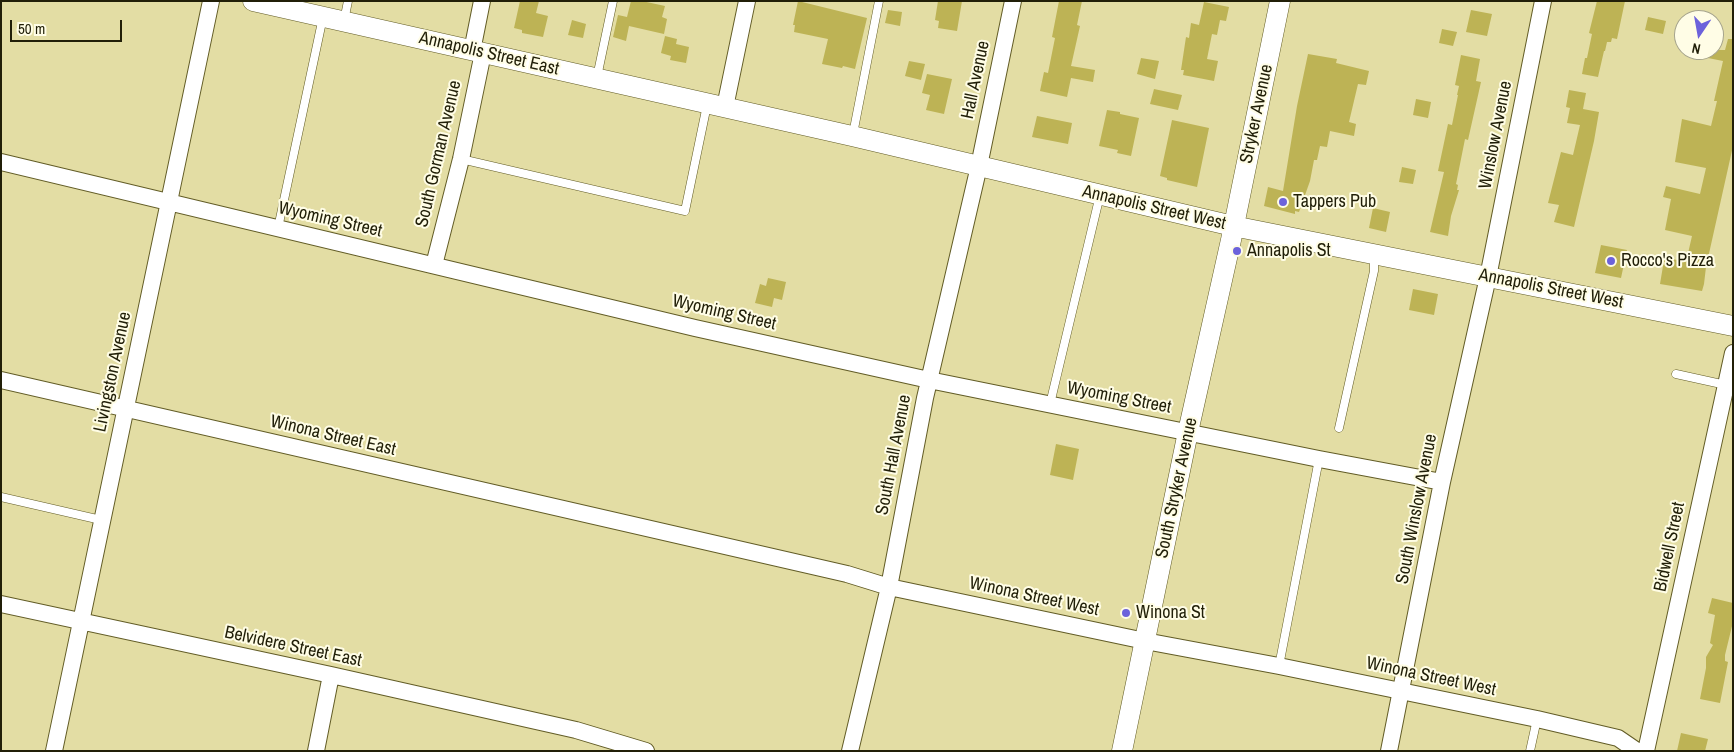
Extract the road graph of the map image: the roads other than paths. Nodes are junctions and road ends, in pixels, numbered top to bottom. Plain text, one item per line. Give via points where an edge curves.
1 (211, 1) edge
2 (253, 1) edge
3 (348, 1) edge
4 (482, 1) edge
5 (613, 1) edge
6 (747, 1) edge
7 (879, 1) edge
8 (1013, 1) edge
9 (1280, 1) edge
10 (1543, 1) edge
11 (323, 17) junction
12 (344, 22) junction
13 (477, 52) junction
14 (597, 79) junction
15 (716, 105) junction
16 (852, 136) junction
17 (461, 159) junction
18 (1, 162) edge
19 (979, 166) junction
20 (1100, 195) junction
21 (169, 202) junction
22 (1233, 226) junction
23 (278, 228) junction
24 (1374, 253) junction
25 (434, 265) junction
26 (1488, 277) junction
27 (1733, 326) edge
28 (1733, 353) edge
29 (1676, 374) dead end
30 (1, 380) edge
31 (929, 380) junction
32 (1726, 385) junction
33 (1050, 404) junction
34 (126, 410) junction
35 (1339, 428) dead end
36 (1188, 432) junction
37 (1319, 459) junction
38 (1442, 482) junction
39 (1, 497) edge
40 (101, 520) junction
41 (655, 530) joint
42 (890, 587) junction
43 (1, 604) edge
44 (81, 622) junction
45 (1145, 641) junction
46 (1279, 666) junction
47 (331, 675) junction
48 (1402, 692) junction
49 (1536, 719) junction
50 (620, 747) edge
51 (54, 751) edge
52 (316, 751) edge
53 (646, 751) edge
54 (850, 751) edge
55 (1122, 751) edge
56 (1389, 751) edge
57 (1530, 751) edge
58 (1637, 751) edge
59 (1646, 751) edge

1 - 21 street, Livingston Avenue
2 - 11 street, Annapolis Street East
3 - 12 lane
4 - 13 street, South Gorman Avenue
5 - 14 lane
6 - 15 street
7 - 16 lane
8 - 19 street, Hall Avenue
9 - 22 street, Stryker Avenue
10 - 26 street, Winslow Avenue
11 - 12 street, Annapolis Street East
11 - 23 lane
12 - 13 street, Annapolis Street East
13 - 14 street, Annapolis Street East
13 - 17 street, South Gorman Avenue
14 - 15 street, Annapolis Street East
15 - 16 street, Annapolis Street West
15 - 17 lane via 685,211
16 - 19 street, Annapolis Street West
17 - 25 street, South Gorman Avenue
18 - 21 street, Wyoming Street
19 - 20 street, Annapolis Street West
19 - 31 street, South Hall Avenue
20 - 22 street, Annapolis Street West
20 - 33 lane
21 - 23 street, Wyoming Street
21 - 34 street, Livingston Avenue
22 - 24 street, Annapolis Street West
22 - 36 street, South Stryker Avenue
23 - 25 street, Wyoming Street
24 - 26 street, Annapolis Street West
24 - 35 lane via 1374,270
25 - 31 street, Wyoming Street
26 - 27 street, Annapolis Street West
26 - 38 street, South Winslow Avenue
28 - 32 street, Bidwell Street
29 - 32 lane
30 - 34 street, Winona Street East
31 - 33 street, Wyoming Street
31 - 42 street, South Hall Avenue
32 - 59 street, Bidwell Street
33 - 36 street, Wyoming Street
34 - 40 street, Livingston Avenue
34 - 41 street, Winona Street East
36 - 37 street, Wyoming Street
36 - 45 street, South Stryker Avenue
37 - 38 street, Wyoming Street
37 - 46 lane
38 - 48 street, South Winslow Avenue
39 - 40 lane
40 - 44 street, Livingston Avenue
41 - 42 street, Winona Street West via 848,574
42 - 45 street, Winona Street West
42 - 54 street, South Hall Avenue
43 - 44 street, Belvidere Street East
44 - 47 street, Belvidere Street East
44 - 51 street, Livingston Avenue
45 - 46 street, Winona Street West
45 - 55 street, South Stryker Avenue
46 - 48 street, Winona Street West
47 - 50 street, Belvidere Street East via 576,730
47 - 52 street
48 - 49 street, Winona Street West
48 - 56 street, South Winslow Avenue
49 - 57 lane
49 - 58 street, Winona Street West via 1618,738
50 - 53 street, Belvidere Street East

